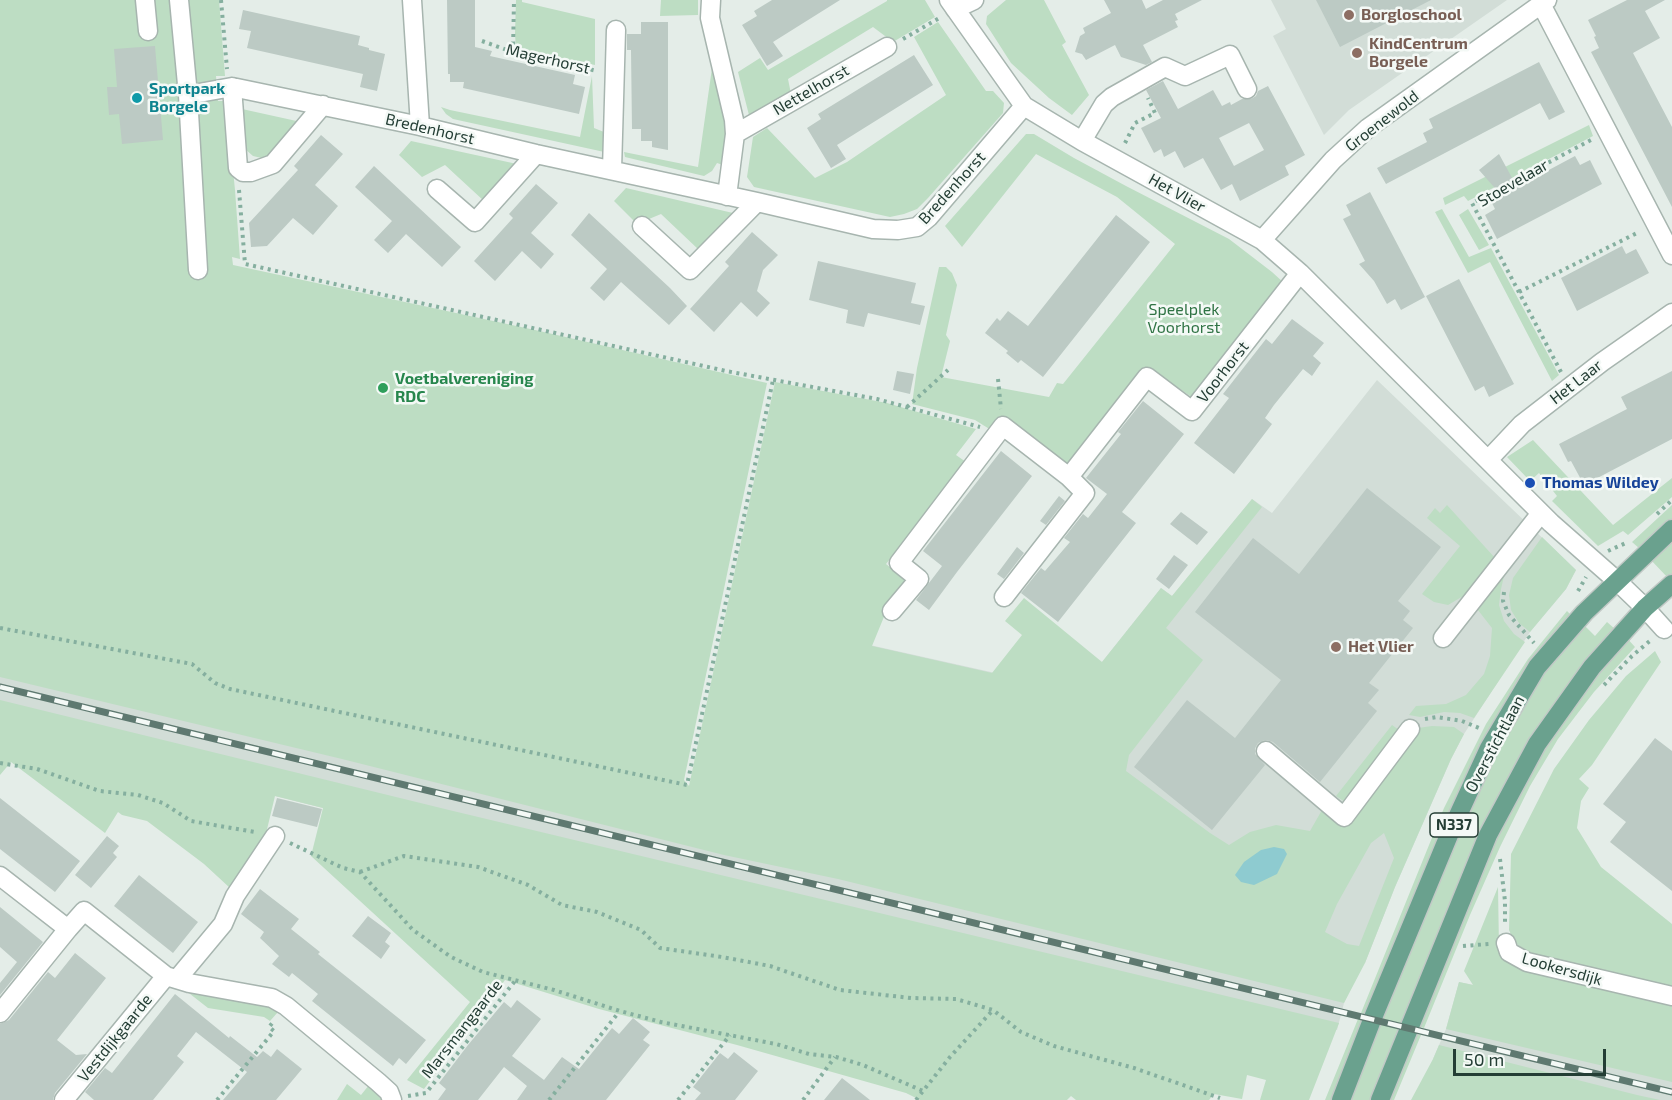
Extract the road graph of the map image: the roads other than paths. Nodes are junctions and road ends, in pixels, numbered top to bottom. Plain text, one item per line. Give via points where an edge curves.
1 (146, 0) edge
2 (179, 0) edge
3 (412, 0) edge
4 (711, 0) edge
5 (974, 0) edge
6 (1544, 2) edge
7 (952, 5) edge
8 (616, 30) dead end
9 (148, 32) dead end
10 (887, 47) road end
11 (232, 87) junction
12 (1247, 88) dead end
13 (188, 95) junction
14 (323, 105) junction
15 (1024, 106) junction
16 (420, 126) junction
17 (735, 134) junction
18 (1082, 141) junction
19 (536, 154) junction
20 (612, 170) junction
21 (437, 189) dead end
22 (727, 196) junction
23 (757, 202) junction
24 (642, 226) dead end
25 (1262, 240) junction
26 (1672, 255) edge
27 (198, 270) dead end
28 (1300, 273) junction
29 (1672, 313) edge
30 (1488, 460) junction
31 (1069, 477) junction
32 (1541, 513) junction
33 (1672, 529) edge
34 (1617, 581) junction
35 (1672, 584) edge
36 (1004, 597) dead end
37 (1645, 608) junction
38 (892, 611) dead end
39 (1664, 629) road end
40 (1443, 638) dead end
41 (1410, 729) road end
42 (1266, 751) dead end
43 (275, 836) road end
44 (0, 876) edge
45 (68, 929) junction
46 (1506, 943) road end
47 (172, 977) junction
48 (1672, 996) edge
49 (0, 1013) edge
50 (392, 1099) edge
51 (64, 1100) edge
52 (1341, 1100) edge
53 (1380, 1100) edge

1 - 9 street
2 - 13 street
3 - 16 street
4 - 17 street via 710,18
5 - 7 street
6 - 25 street, Groenewold via 1368,129 1333,160
6 - 26 street
7 - 15 street, Het Vlier
8 - 20 street, Magerhorst
10 - 17 street, Nettelhorst
11 - 13 street
11 - 14 street, Bredenhorst
11 - 14 street via 238,168 243,172 273,164
12 - 18 street via 1230,55 1185,76 1165,68 1104,104
13 - 27 street
14 - 16 street, Bredenhorst
15 - 18 street, Het Vlier
15 - 23 street, Bredenhorst via 917,227 873,229
16 - 19 street, Bredenhorst
17 - 22 street
18 - 25 street, Het Vlier
19 - 20 street, Bredenhorst
19 - 21 street via 475,222
20 - 22 street, Bredenhorst
22 - 23 street, Bredenhorst
23 - 24 street via 690,270
25 - 28 street, Het Vlier
28 - 30 street, Het Vlier
28 - 31 street, Voorhorst via 1192,411 1147,377
29 - 30 street, Het Laar via 1522,424
30 - 32 street, Het Vlier
31 - 36 street via 1085,493
31 - 38 street via 999,432 899,563 919,579
32 - 34 street, Het Vlier
32 - 40 street
33 - 34 main road, Overstichtlaan / N337
34 - 37 street, Het Vlier
34 - 52 main road, Overstichtlaan / N337 via 1537,667 1489,748
35 - 37 main road, N337
37 - 39 street
37 - 53 main road, N337 via 1592,667 1537,744 1511,790 1488,835
41 - 42 street via 1344,817
43 - 47 street, Vestdijkgaarde via 235,896 223,924
44 - 45 street
45 - 47 street via 84,911
45 - 49 street
46 - 48 street, Lookersdijk via 1509,952 1527,962
47 - 50 street via 272,998 378,1082
47 - 51 street, Vestdijkgaarde

